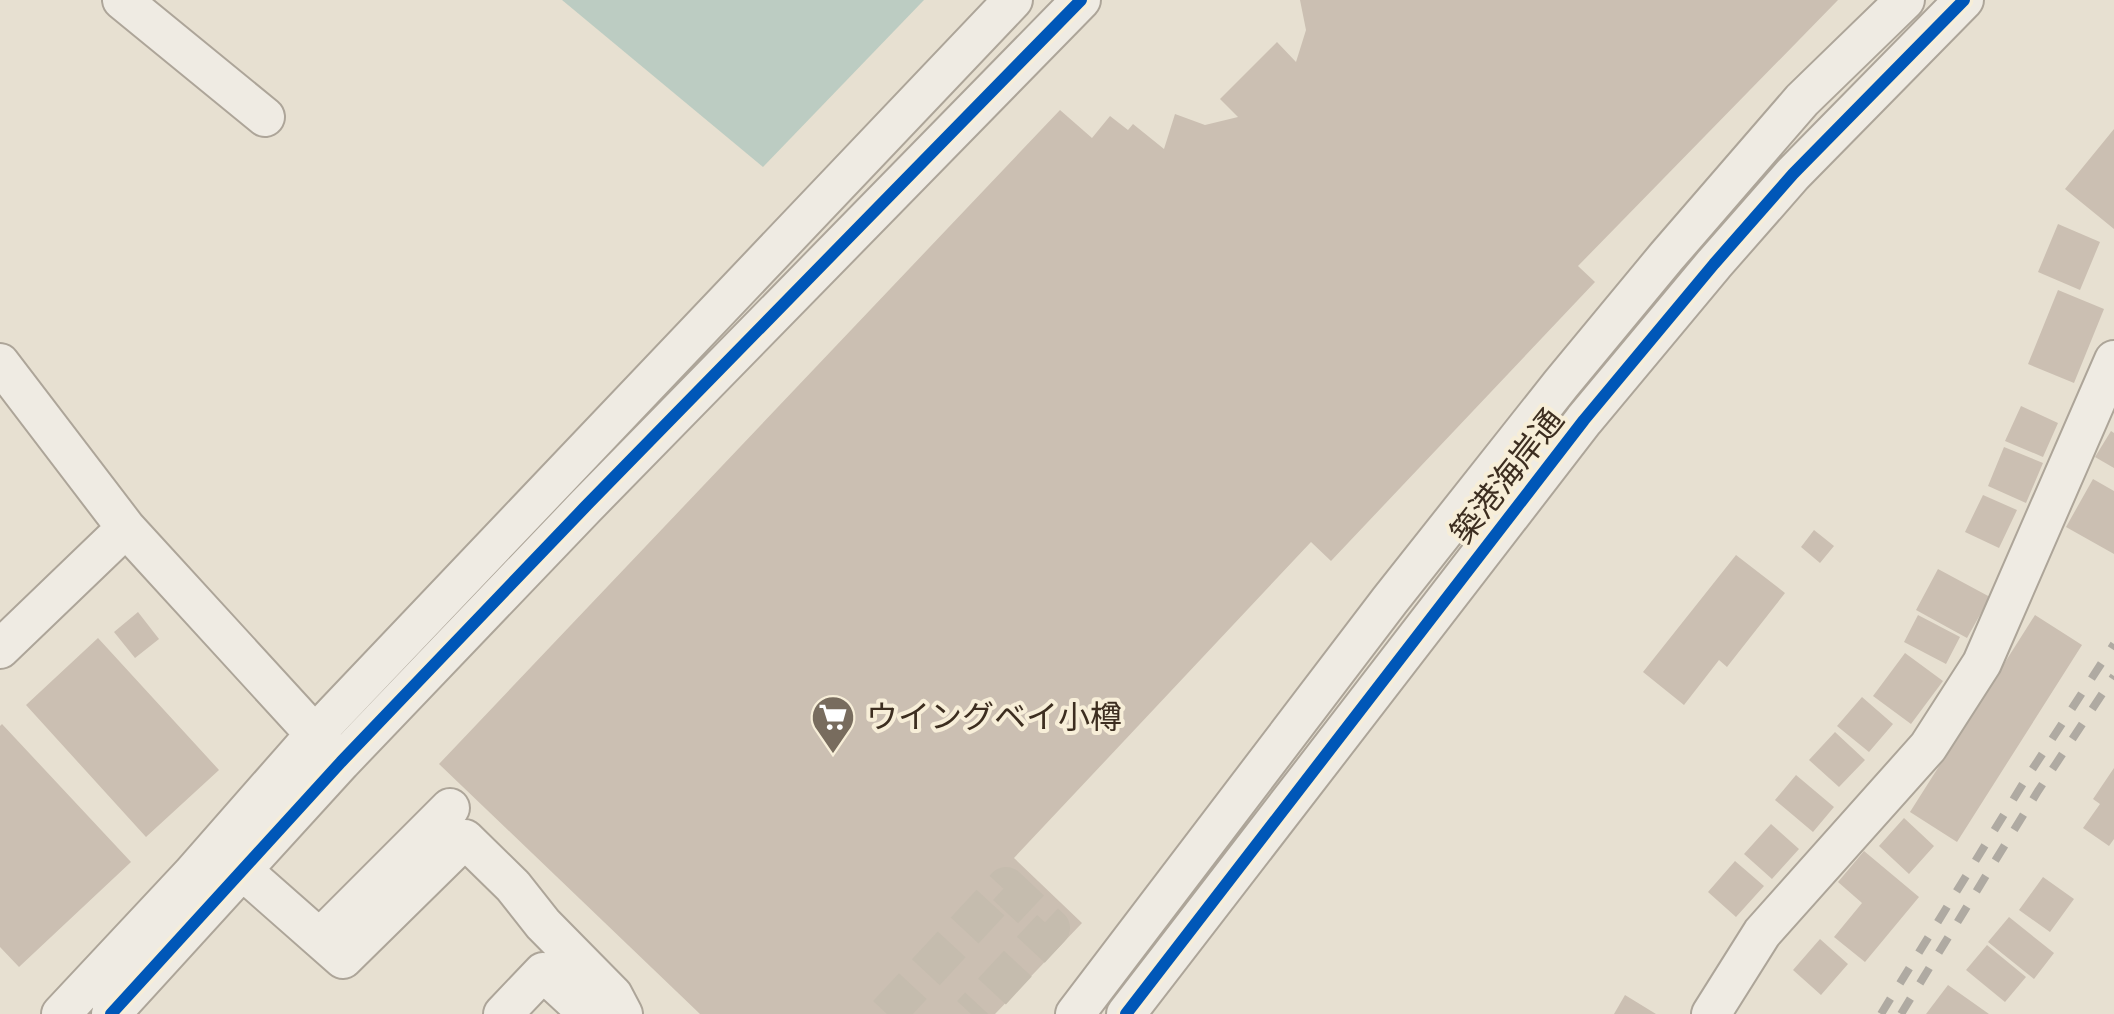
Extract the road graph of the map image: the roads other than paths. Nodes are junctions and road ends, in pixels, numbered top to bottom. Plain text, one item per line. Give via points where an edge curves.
1 (122, 0) edge
2 (1013, 0) edge
3 (1082, 0) edge
4 (1905, 0) edge
5 (1964, 0) edge
6 (265, 117) dead end
7 (2114, 360) edge
8 (0, 363) edge
9 (126, 528) junction
10 (0, 649) edge
11 (315, 734) junction
12 (341, 762) junction
13 (450, 808) dead end
14 (242, 870) junction
15 (320, 938) junction
16 (1076, 1013) edge
17 (61, 1014) edge
18 (111, 1014) edge
19 (503, 1014) edge
20 (615, 1014) edge
21 (623, 1014) edge
22 (1126, 1014) edge
23 (1711, 1014) edge

1 - 6 street
2 - 11 street
3 - 12 street
4 - 16 street, 築港海岸通 via 1802,100 1561,384
5 - 22 street, 築港海岸通 via 1794,174 1608,391
7 - 23 street via 1982,662 1928,747 1762,933
8 - 9 street
9 - 10 street
9 - 11 street
11 - 12 street
11 - 17 street
12 - 14 street
13 - 15 street
14 - 15 street
14 - 18 street
15 - 21 street via 343,959 465,839 613,995
19 - 20 street via 542,972 581,1007

